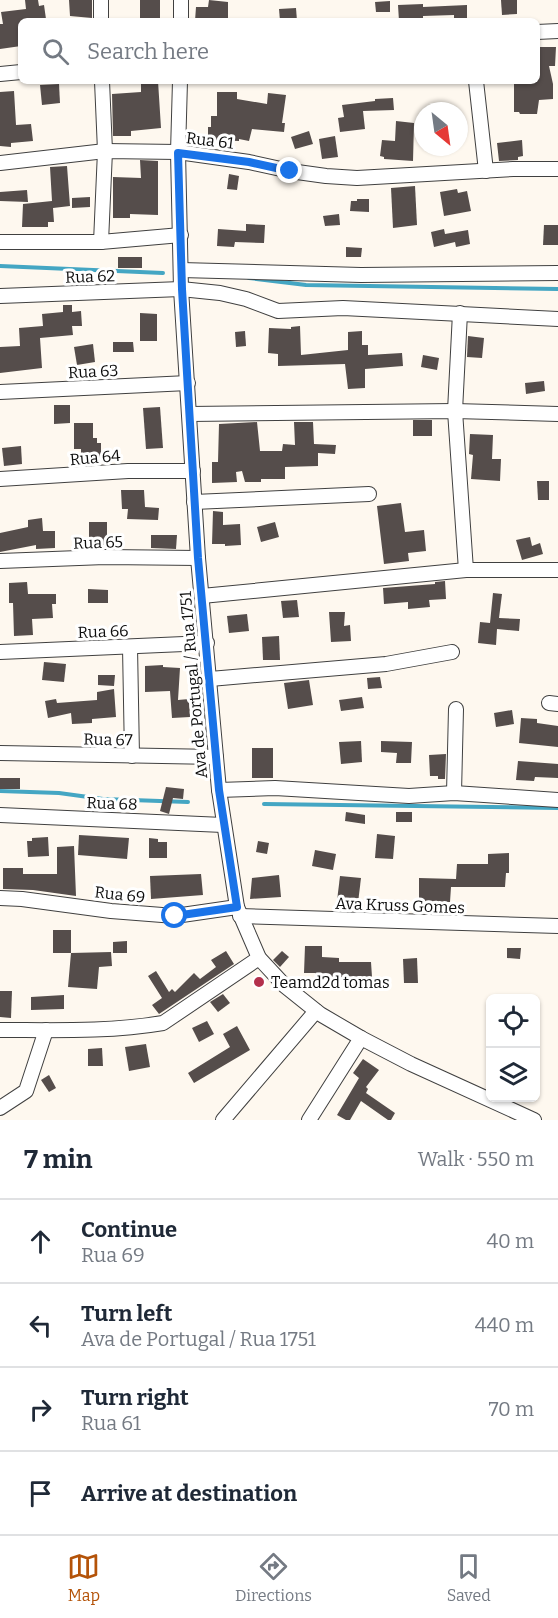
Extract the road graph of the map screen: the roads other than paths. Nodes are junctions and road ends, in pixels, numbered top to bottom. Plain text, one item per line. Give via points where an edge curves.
1 (100, 0) edge
2 (181, 0) edge
3 (101, 18) edge
4 (181, 18) edge
5 (558, 31) edge
6 (540, 32) edge
7 (18, 72) edge
8 (0, 74) edge
9 (102, 84) edge
10 (180, 84) edge
11 (476, 84) edge
12 (105, 151) junction
13 (178, 153) junction
14 (0, 163) edge
15 (558, 169) edge
16 (486, 171) junction
17 (181, 235) junction
18 (0, 242) edge
19 (101, 242) junction
20 (182, 270) junction
21 (558, 273) edge
22 (182, 289) junction
23 (0, 296) edge
24 (460, 313) junction
25 (558, 318) edge
26 (188, 383) junction
27 (0, 392) edge
28 (456, 411) junction
29 (189, 414) junction
30 (558, 414) edge
31 (193, 471) junction
32 (0, 479) edge
33 (369, 494) dead end
34 (194, 502) junction
35 (198, 558) junction
36 (0, 561) edge
37 (466, 570) junction
38 (558, 570) edge
39 (202, 596) junction
40 (207, 644) junction
41 (130, 646) junction
42 (0, 652) edge
43 (452, 652) dead end
44 (210, 679) junction
45 (456, 709) dead end
46 (0, 753) edge
47 (132, 756) junction
48 (216, 757) junction
49 (219, 790) junction
50 (454, 793) junction
51 (558, 800) edge
52 (0, 815) edge
53 (223, 825) junction
54 (0, 898) edge
55 (238, 912) junction
56 (558, 926) edge
57 (260, 958) junction
58 (316, 1011) junction
59 (0, 1030) edge
60 (46, 1030) junction
61 (361, 1038) junction
62 (0, 1108) edge
63 (223, 1120) edge
64 (309, 1120) edge
65 (534, 1120) edge

1 - 3 street
2 - 4 street
5 - 6 street
7 - 8 street
9 - 12 street
10 - 13 street, Ava de Portugal / Rua 1751
11 - 16 street
12 - 13 street, Rua 61
12 - 14 street, Rua 61
12 - 19 street
13 - 16 street, Rua 61 via 357,178
13 - 17 street, Ava de Portugal / Rua 1751
15 - 16 street, Rua 61
17 - 19 street
17 - 20 street, Ava de Portugal / Rua 1751
18 - 19 street
20 - 21 street via 362,275
20 - 22 street, Ava de Portugal / Rua 1751
22 - 23 street, Rua 62
22 - 24 street, Rua 62 via 246,299 278,311 343,308
22 - 26 street, Ava de Portugal / Rua 1751
24 - 25 street, Rua 62
24 - 28 street
26 - 27 street, Rua 63
26 - 29 street, Ava de Portugal / Rua 1751
28 - 29 street
28 - 30 street
28 - 37 street
29 - 31 street, Ava de Portugal / Rua 1751
31 - 32 street, Rua 64
31 - 34 street, Ava de Portugal / Rua 1751
33 - 34 street
34 - 35 street, Ava de Portugal / Rua 1751
35 - 36 street, Rua 65
35 - 39 street, Ava de Portugal / Rua 1751
37 - 38 street
37 - 39 street
39 - 40 street, Ava de Portugal / Rua 1751
40 - 41 street, Rua 66
40 - 44 street, Ava de Portugal / Rua 1751
41 - 42 street, Rua 66
41 - 47 street
43 - 44 street via 386,664
44 - 48 street, Ava de Portugal / Rua 1751
45 - 50 street
46 - 47 street, Rua 67
47 - 48 street, Rua 67
48 - 49 street, Ava de Portugal / Rua 1751
49 - 50 street via 275,788 408,796
49 - 53 street, Ava de Portugal / Rua 1751
50 - 51 street
52 - 53 street, Rua 68
53 - 55 street, Ava de Portugal / Rua 1751
54 - 55 street, Rua 69 via 175,916
55 - 56 street, Ava Kruss Gomes
55 - 57 street, Ava de Portugal / Rua 1751
57 - 58 street, Ava de Portugal / Rua 1751 via 285,986
57 - 60 street via 164,1023
58 - 61 street, Ava de Portugal / Rua 1751
58 - 63 street
59 - 60 street
60 - 62 street via 26,1091
61 - 64 street
61 - 65 street, Ava de Portugal / Rua 1751

